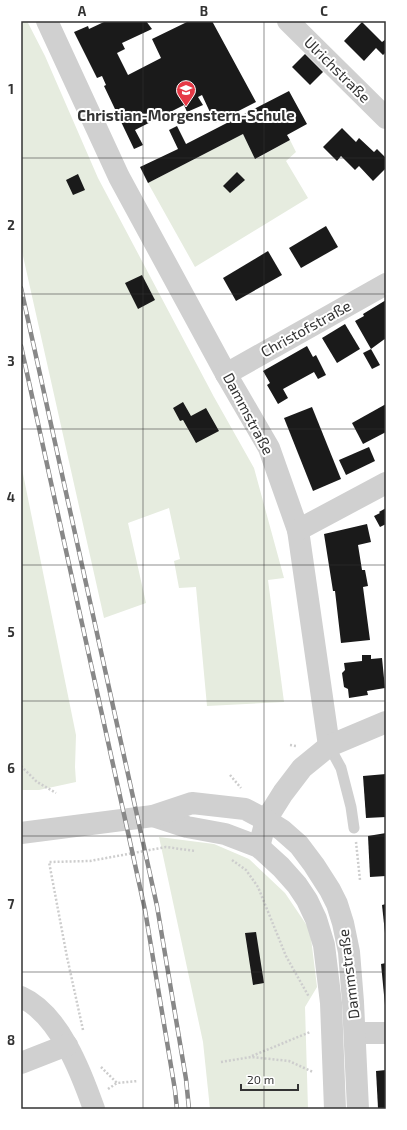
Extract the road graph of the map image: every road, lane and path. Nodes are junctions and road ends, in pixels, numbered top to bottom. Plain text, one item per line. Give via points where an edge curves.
1 (47, 21) edge
2 (288, 21) edge
3 (386, 118) edge
4 (386, 284) edge
5 (226, 374) junction
6 (386, 483) edge
7 (298, 530) junction
8 (386, 722) edge
9 (329, 746) junction
10 (21, 766) edge
11 (56, 793) dead end
12 (153, 816) junction
13 (266, 820) junction
14 (354, 828) joint
15 (21, 833) edge
16 (259, 847) junction
17 (202, 852) dead end
18 (229, 858) dead end
19 (360, 880) dead end
20 (21, 997) edge
21 (310, 999) dead end
22 (310, 1032) dead end
23 (355, 1033) junction
24 (386, 1033) edge
25 (75, 1038) junction
26 (251, 1056) junction
27 (21, 1062) edge
28 (221, 1062) dead end
29 (96, 1063) dead end
30 (312, 1072) dead end
31 (138, 1081) dead end
32 (94, 1109) edge
33 (335, 1109) edge
34 (358, 1109) edge

1 - 5 street, Dammstraße via 119,177
2 - 3 street, Ulrichstraße
4 - 5 street, Christofstraße
5 - 7 street, Dammstraße via 268,448
6 - 7 street
7 - 9 street, Dammstraße
8 - 9 street
9 - 13 street via 302,768
9 - 14 lane via 341,768
10 - 11 path via 37,782
12 - 13 street, Dammstraße via 192,802 245,809
12 - 15 street, Dammstraße
12 - 16 street, Dammstraße via 187,827 225,834
13 - 16 street
13 - 23 street, Dammstraße via 302,848 337,904 349,952
14 - 19 path
16 - 33 street, Dammstraße via 282,867 307,900 324,945 331,1003
17 - 25 path via 166,848 90,861 49,862 66,957
18 - 21 path via 246,870 258,887 286,956
20 - 25 street
22 - 26 path
23 - 24 street
23 - 34 street, Dammstraße
25 - 27 street
25 - 32 street
26 - 28 path
26 - 30 path via 289,1061
29 - 31 path via 117,1083

